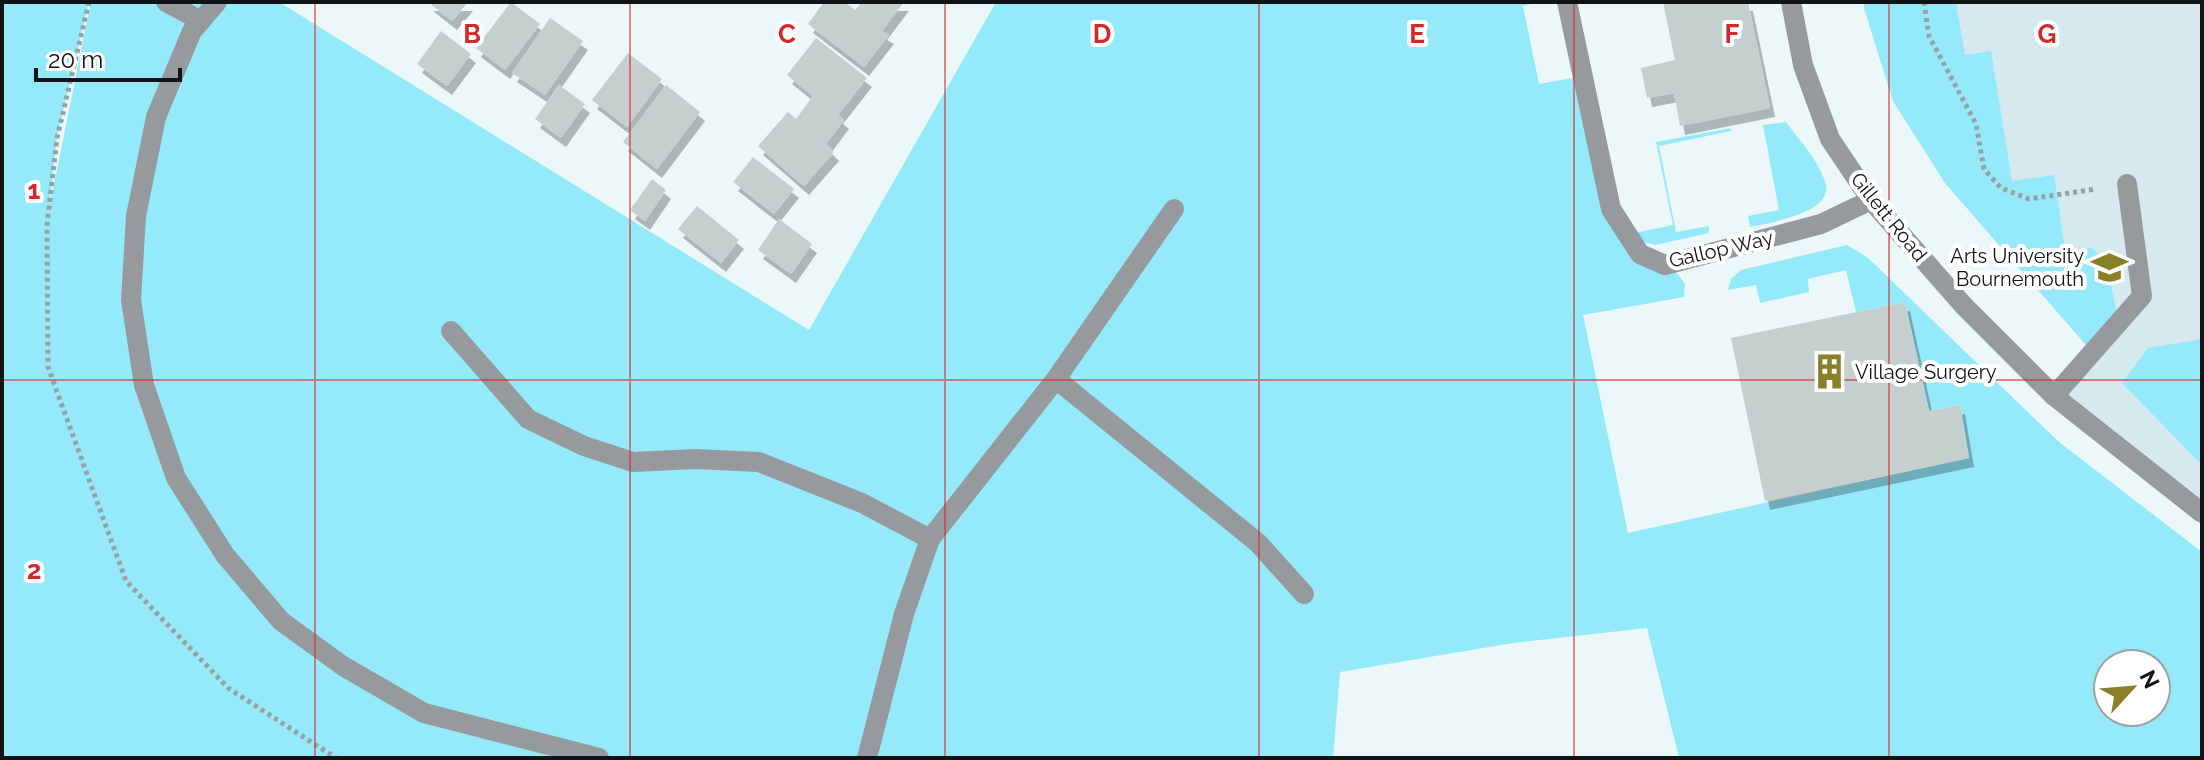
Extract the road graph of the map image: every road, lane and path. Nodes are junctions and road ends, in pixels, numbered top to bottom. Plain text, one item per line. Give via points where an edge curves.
1 (166, 2) edge
2 (217, 2) edge
3 (1567, 2) edge
4 (1791, 2) edge
5 (1924, 2) edge
6 (201, 21) junction
7 (2127, 184) joint
8 (1871, 200) junction
9 (1174, 209) dead end
10 (451, 331) dead end
11 (1056, 379) junction
12 (2054, 396) junction
13 (2202, 513) edge
14 (930, 539) junction
15 (1304, 594) dead end
16 (599, 758) edge
17 (867, 758) edge

1 - 6 street
2 - 6 street
3 - 8 street, Gallop Way via 1611,209 1640,254 1665,265 1821,224
4 - 8 street, Gillett Road via 1803,65 1830,139
5 - 7 path via 1929,36 1976,124 1984,169 2001,188 2029,199
6 - 16 street via 156,117 136,216 131,300 144,385 176,478 225,555 281,621 343,666 424,713
7 - 12 street via 2142,296
8 - 12 street, Gillett Road via 1964,306
9 - 11 street
10 - 14 street via 528,419 584,446 633,462 759,462 862,503
11 - 14 street
11 - 15 street via 1258,543
12 - 13 street, Gillett Road
14 - 17 street via 904,614

